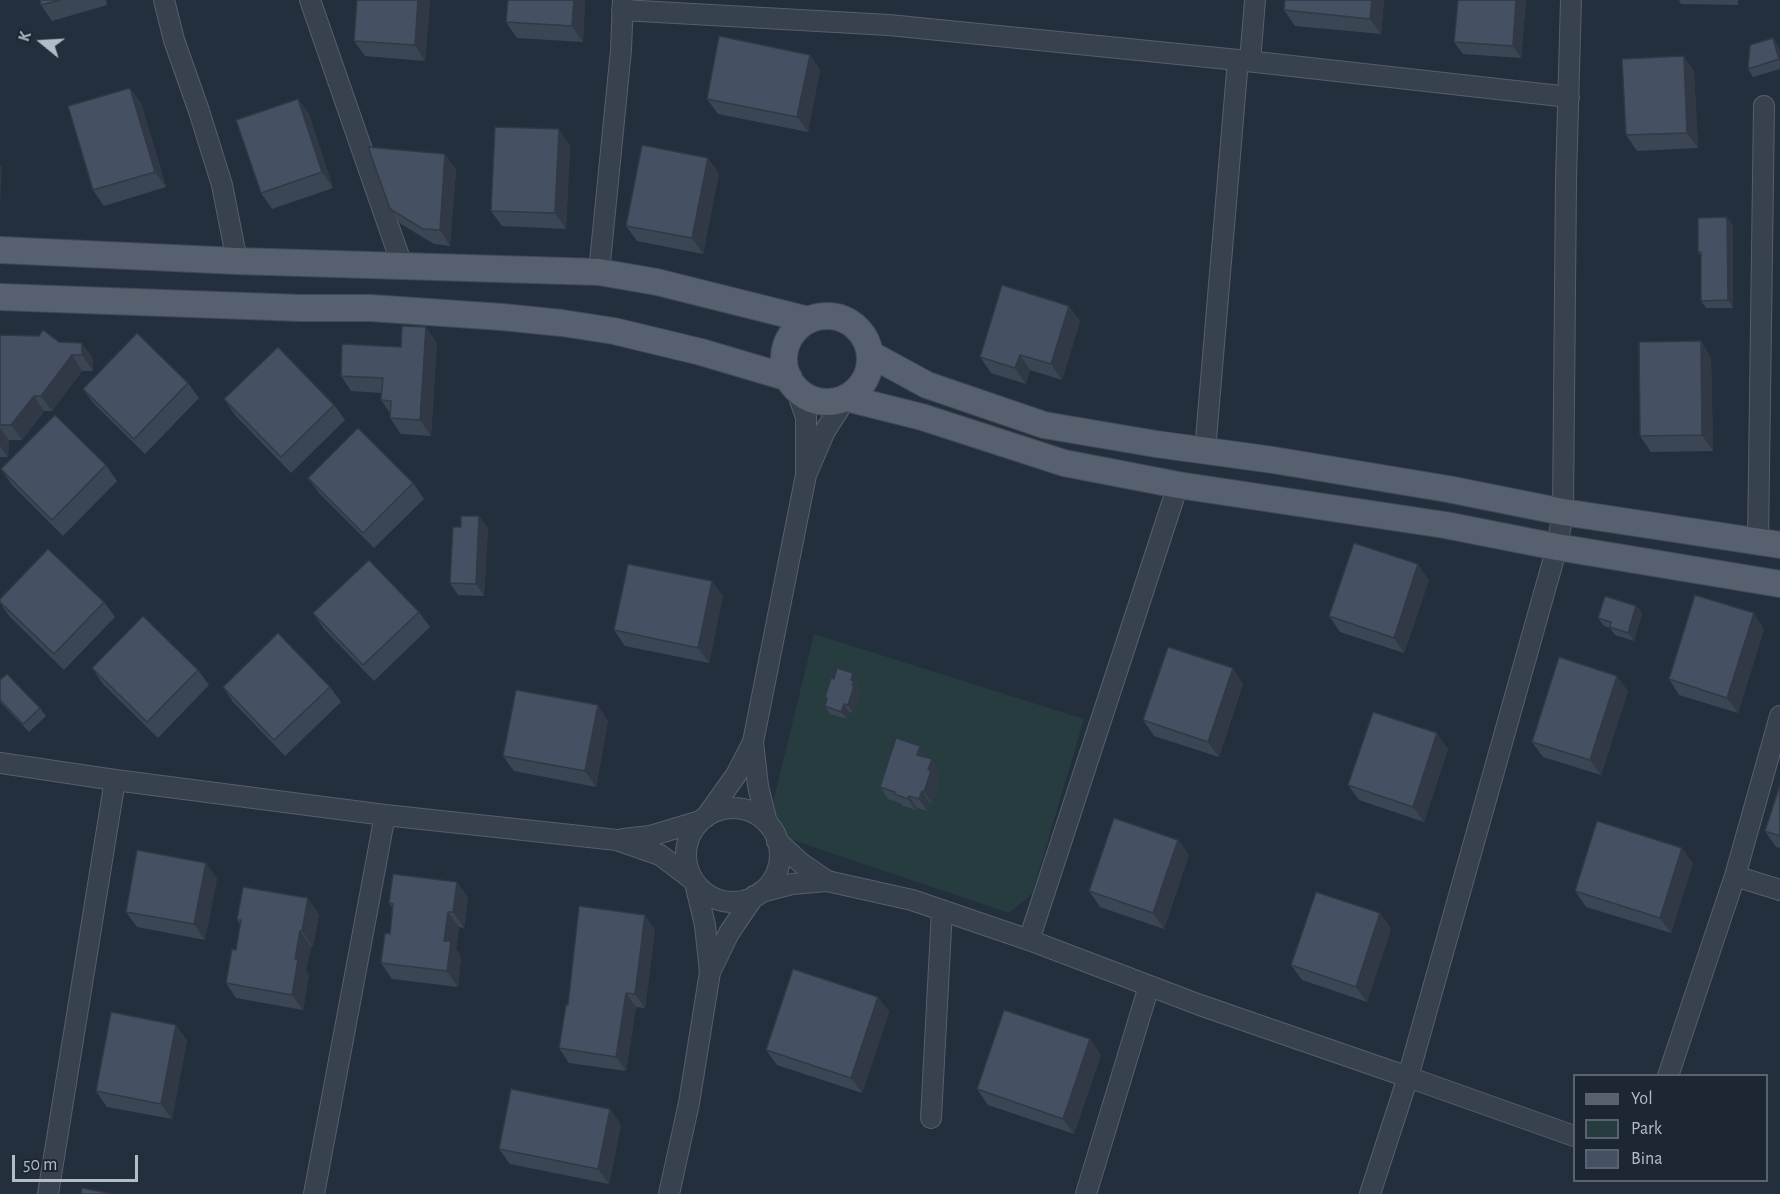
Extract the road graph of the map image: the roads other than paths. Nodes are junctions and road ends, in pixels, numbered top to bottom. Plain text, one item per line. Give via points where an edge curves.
1 (164, 0) edge
2 (310, 0) edge
3 (1255, 0) edge
4 (1571, 0) edge
5 (622, 5) edge
6 (1244, 60) junction
7 (1569, 98) junction
8 (1764, 106) dead end
9 (0, 250) edge
10 (237, 261) junction
11 (402, 265) junction
12 (599, 272) junction
13 (0, 297) edge
14 (809, 320) junction
15 (870, 354) junction
16 (793, 383) junction
17 (846, 398) junction
18 (1205, 451) junction
19 (806, 475) junction
20 (1178, 485) junction
21 (1563, 512) junction
22 (1769, 544) edge
23 (1557, 547) junction
24 (1780, 584) edge
25 (1780, 716) edge
26 (753, 742) junction
27 (0, 763) edge
28 (115, 780) junction
29 (385, 815) junction
30 (703, 819) junction
31 (767, 823) junction
32 (617, 840) junction
33 (777, 841) junction
34 (1735, 876) junction
35 (694, 881) junction
36 (827, 881) junction
37 (1780, 890) edge
38 (757, 894) junction
39 (942, 910) junction
40 (1029, 940) junction
41 (710, 972) junction
42 (1149, 986) junction
43 (1669, 1074) edge
44 (1408, 1077) junction
45 (931, 1118) dead end
46 (1573, 1135) edge
47 (48, 1194) edge
48 (314, 1194) edge
49 (669, 1194) edge
50 (1086, 1194) edge
51 (1370, 1194) edge

1 - 10 street via 222,185
2 - 11 street
3 - 6 street
4 - 7 street
5 - 6 street via 889,25
5 - 12 street
6 - 7 street
6 - 18 street
7 - 21 street
8 - 22 street
9 - 10 main road
10 - 11 main road
11 - 12 main road
12 - 14 main road via 657,282
13 - 16 main road via 371,308 502,317 614,331 701,352
14 - 15 main road via 822,316 848,321 866,340
14 - 16 main road via 790,338 785,351 785,365
15 - 17 main road via 865,380
15 - 18 main road via 927,385 1044,425
16 - 17 main road via 807,397 819,401
16 - 19 street via 806,417
17 - 19 street via 825,431
17 - 20 main road via 922,417 1064,463
18 - 21 main road via 1448,489
19 - 26 street
20 - 23 main road via 1445,525
20 - 40 street
21 - 22 main road
21 - 23 street
23 - 24 main road
23 - 44 street
25 - 34 street
26 - 30 street via 736,775
26 - 31 street
27 - 28 street
28 - 29 street
28 - 47 street
29 - 32 street
29 - 48 street
30 - 31 street via 716,810 732,807 748,810
30 - 32 street via 650,836
30 - 35 street via 692,831 686,847 686,862
31 - 33 street
32 - 35 street via 660,855
33 - 36 street
33 - 38 street via 779,863 775,876
34 - 37 street
34 - 43 street
35 - 38 street via 701,890 730,902
35 - 41 street via 705,926
36 - 38 street via 792,884
36 - 39 street
38 - 41 street via 729,933
39 - 40 street
39 - 45 street
40 - 42 street
41 - 49 street via 689,1103
42 - 44 street
42 - 50 street
44 - 46 street
44 - 51 street

